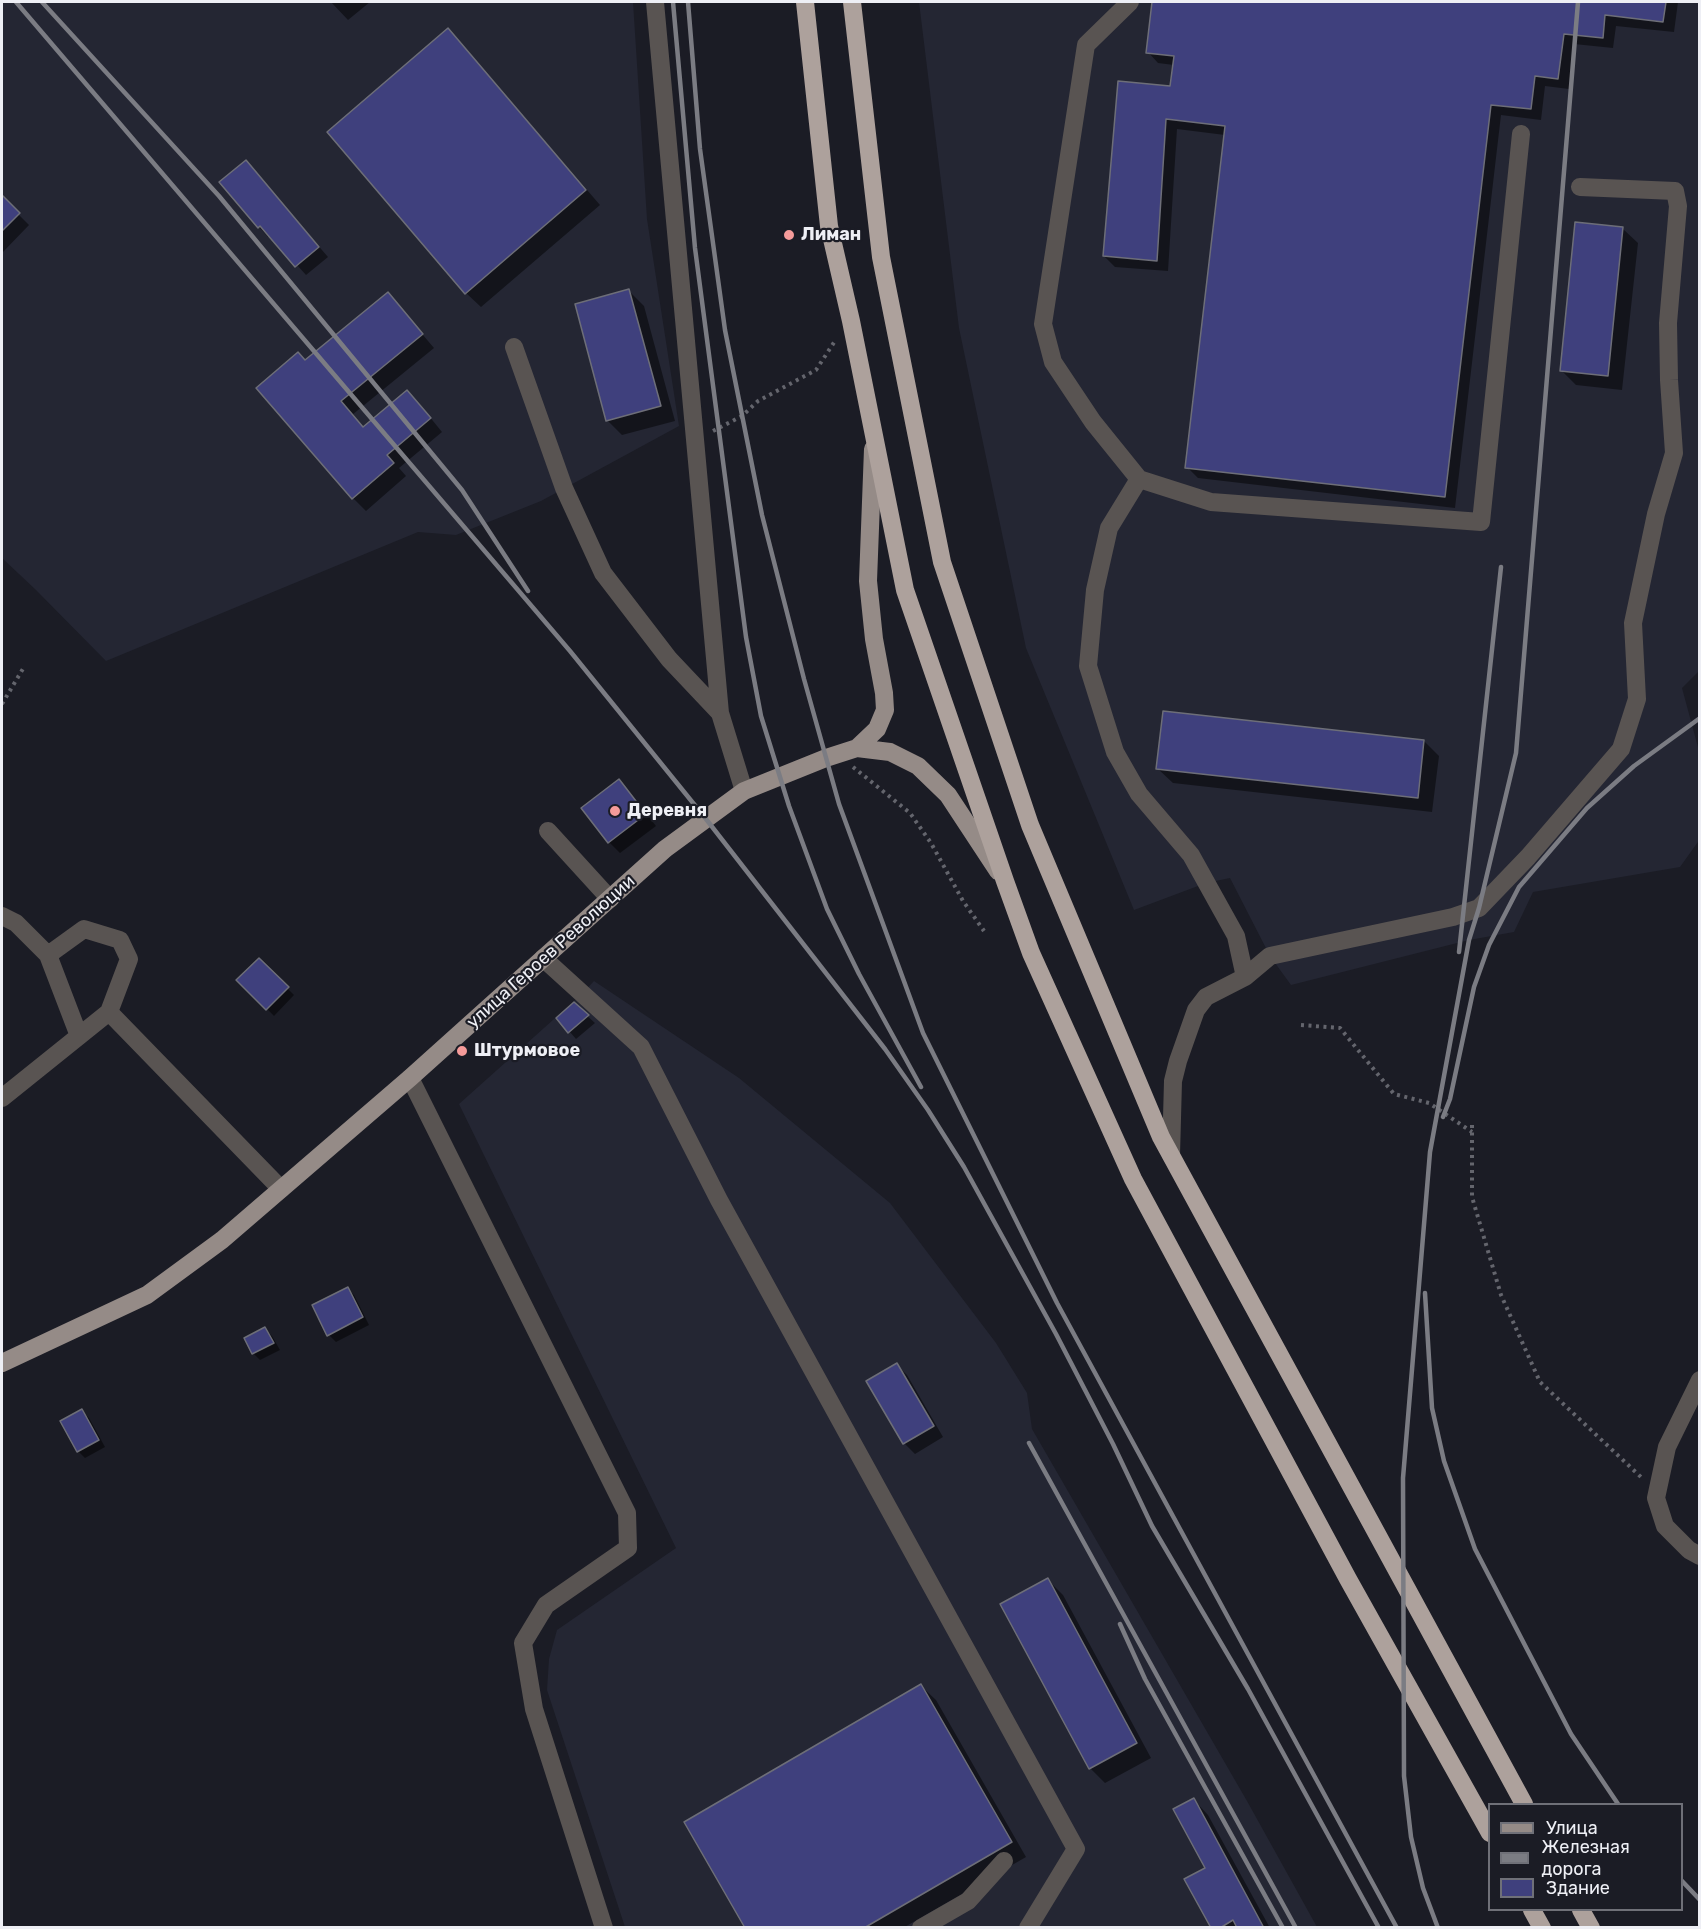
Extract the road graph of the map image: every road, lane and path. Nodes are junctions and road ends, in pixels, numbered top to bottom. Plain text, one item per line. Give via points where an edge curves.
1 (655, 2) edge
2 (805, 2) edge
3 (852, 2) edge
4 (1130, 2) edge
5 (1521, 134) dead end
6 (1580, 187) dead end
7 (835, 340) dead end
8 (514, 347) dead end
9 (874, 435) junction
10 (696, 439) junction
11 (1139, 479) junction
12 (24, 667) dead end
13 (2, 704) edge
14 (720, 713) junction
15 (857, 748) junction
16 (837, 754) junction
17 (744, 791) junction
18 (548, 831) dead end
19 (1005, 881) junction
20 (610, 899) junction
21 (2, 916) edge
22 (984, 931) dead end
23 (48, 955) junction
24 (543, 958) junction
25 (1245, 977) junction
26 (109, 1012) junction
27 (1301, 1025) dead end
28 (79, 1036) junction
29 (410, 1078) junction
30 (2, 1098) edge
31 (1472, 1125) dead end
32 (1472, 1133) junction
33 (1171, 1155) junction
34 (281, 1189) junction
35 (2, 1363) edge
36 (1700, 1380) edge
37 (1657, 1492) junction
38 (1700, 1556) edge
39 (1523, 1803) edge
40 (1488, 1829) edge
41 (1004, 1861) dead end
42 (1533, 1911) edge
43 (1582, 1911) edge
44 (604, 1928) edge
45 (921, 1928) edge
46 (1028, 1928) edge
47 (1542, 1928) edge
48 (1591, 1928) edge

1 - 10 street
2 - 9 highway via 829,226
3 - 33 highway via 881,258 942,562 1030,825
4 - 11 street via 1086,45 1043,324 1053,363 1093,422
5 - 11 street via 1481,522 1211,502
6 - 25 street via 1675,191 1678,206 1668,323 1674,453 1656,514 1633,623 1637,699 1621,749 1479,908 1270,956
7 - 10 path via 816,370
8 - 14 street via 564,488 603,573 669,659
9 - 15 main road via 868,581 885,710 877,729
9 - 19 highway via 905,590
10 - 14 street
11 - 25 street via 1109,528 1095,590 1088,666 1114,752 1139,794 1191,855 1236,936
12 - 13 path
14 - 17 street
15 - 16 main road, улица Героев Революции
15 - 19 main road, улица Героев Революции via 890,752 918,766 948,795
16 - 17 main road, улица Героев Революции
16 - 22 path via 910,813
17 - 20 main road, улица Героев Революции via 665,849
18 - 20 street
19 - 40 highway via 1031,953 1133,1179
20 - 24 main road, улица Героев Революции
21 - 23 street via 16,923
23 - 26 street via 84,929 120,940 129,959
23 - 28 street
24 - 29 main road, улица Героев Революции
24 - 46 street via 640,1047 719,1200 1076,1849
25 - 33 street via 1206,997 1196,1010 1173,1081
26 - 28 street
26 - 34 street
27 - 32 path via 1340,1028 1394,1094 1429,1103
28 - 30 street
29 - 34 main road, улица Героев Революции
29 - 44 street via 627,1513 627,1548 546,1605 523,1643 534,1709
31 - 32 path
32 - 37 path via 1473,1197 1501,1295 1540,1382
33 - 39 highway
34 - 35 main road, улица Героев Революции via 222,1240 147,1295
36 - 37 street via 1667,1447
37 - 38 street via 1665,1526
41 - 45 street via 968,1901
42 - 47 highway
43 - 48 highway

